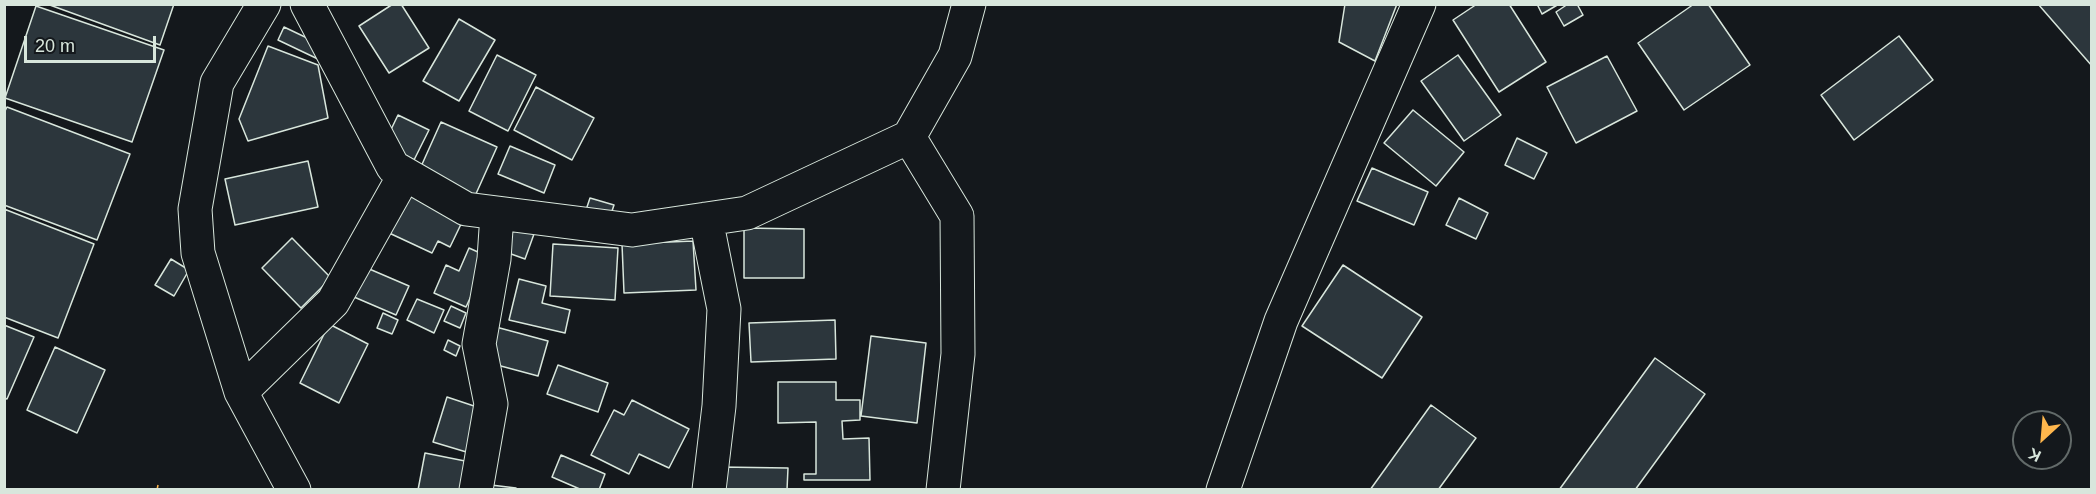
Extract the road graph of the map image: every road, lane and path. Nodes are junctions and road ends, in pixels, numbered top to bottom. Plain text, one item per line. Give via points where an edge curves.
1 (264, 4) edge
2 (307, 4) edge
3 (969, 4) edge
4 (1419, 4) edge
5 (909, 137) junction
6 (405, 174) junction
7 (497, 214) junction
8 (706, 219) junction
9 (241, 392) junction
10 (294, 489) edge
11 (476, 489) edge
12 (709, 489) edge
13 (942, 489) edge
14 (1223, 489) edge

1 - 9 street via 217,83 195,209 198,253
2 - 6 street via 393,167
3 - 5 street via 955,56
4 - 14 street via 1281,321
5 - 8 street via 747,213
5 - 13 street via 957,216 958,354
6 - 7 street via 466,209
6 - 9 street via 333,302
7 - 8 street via 632,230
7 - 11 street via 494,259 479,344 491,404
8 - 12 street via 724,309 719,406
9 - 10 street

